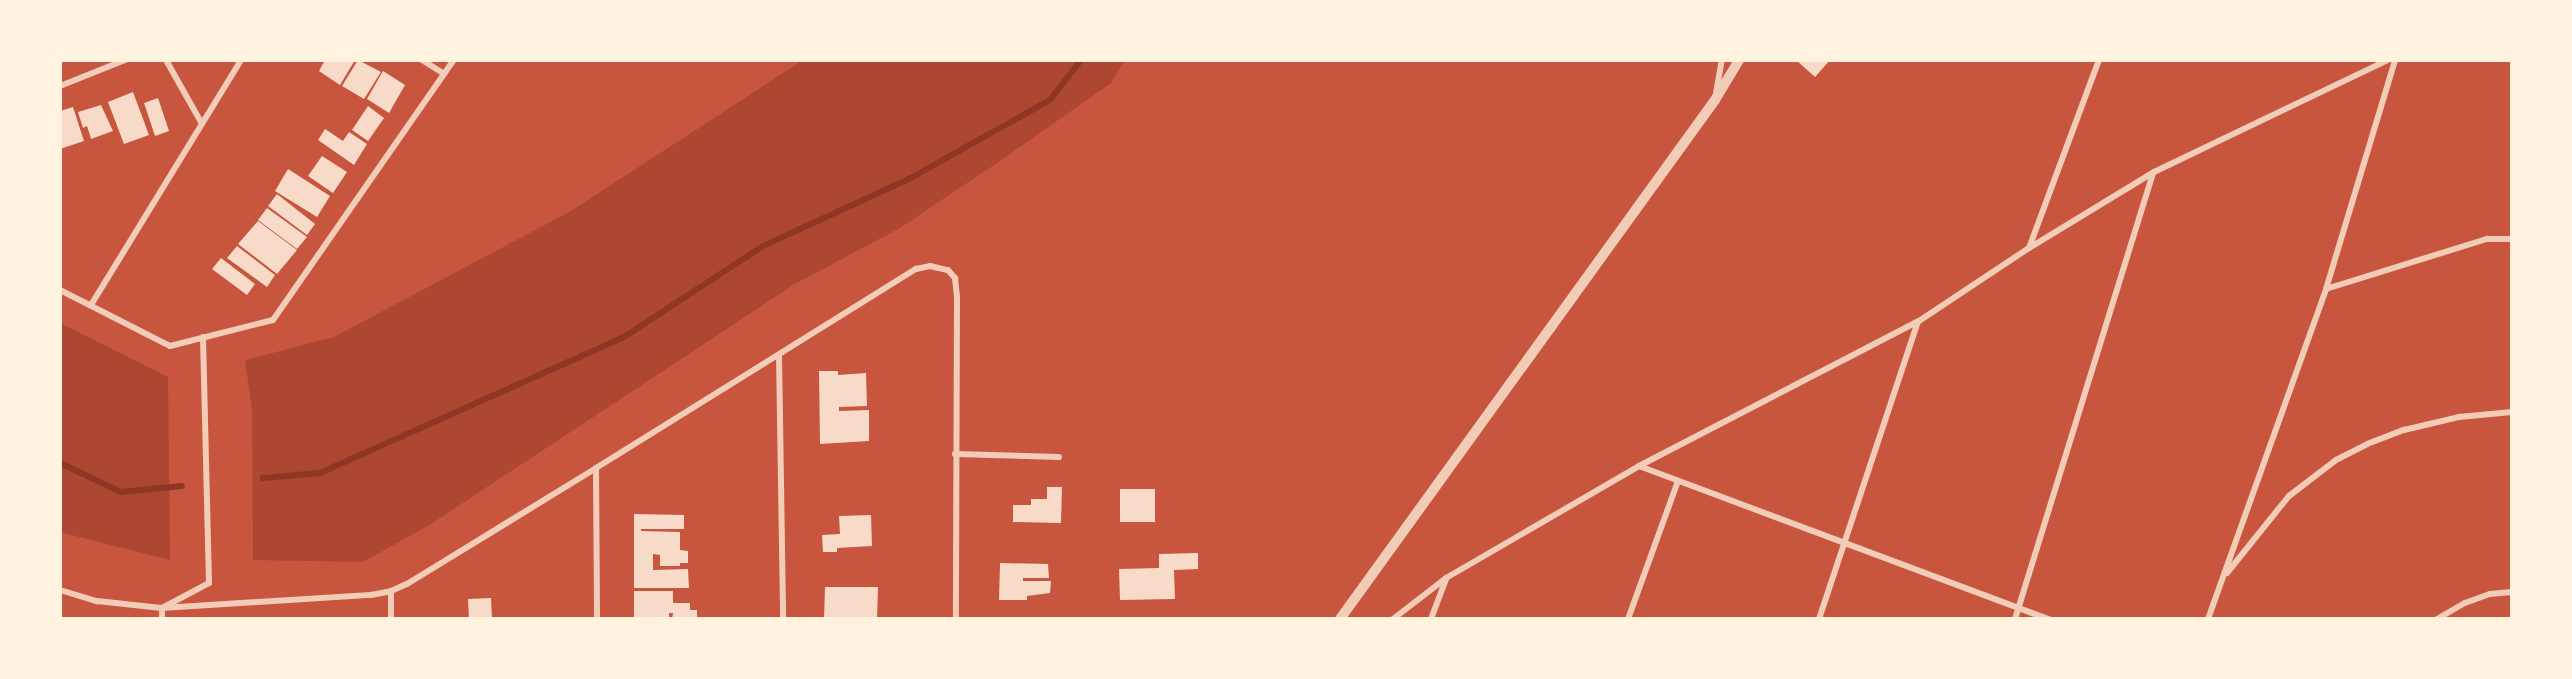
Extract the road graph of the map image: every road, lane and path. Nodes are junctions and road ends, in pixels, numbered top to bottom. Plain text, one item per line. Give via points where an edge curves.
1 (125, 60) edge
2 (166, 60) edge
3 (241, 60) edge
4 (422, 60) edge
5 (454, 60) edge
6 (1722, 60) edge
7 (1739, 60) edge
8 (2100, 60) edge
9 (2388, 60) edge
10 (2395, 60) edge
11 (444, 74) junction
12 (60, 86) edge
13 (1715, 100) junction
14 (201, 122) junction
15 (2154, 172) junction
16 (2512, 238) edge
17 (2030, 248) junction
18 (2326, 289) junction
19 (60, 290) edge
20 (92, 305) junction
21 (1918, 321) junction
22 (203, 337) junction
23 (779, 355) junction
24 (2512, 412) edge
25 (954, 454) junction
26 (1059, 457) dead end
27 (1639, 466) junction
28 (596, 468) junction
29 (1678, 481) junction
30 (1845, 543) junction
31 (1446, 578) junction
32 (2222, 578) junction
33 (60, 590) edge
34 (391, 591) junction
35 (2512, 592) edge
36 (2020, 608) junction
37 (162, 609) junction
38 (162, 619) edge
39 (391, 619) edge
40 (597, 619) edge
41 (783, 619) edge
42 (956, 619) edge
43 (1340, 619) edge
44 (1393, 619) edge
45 (1431, 619) edge
46 (1628, 619) edge
47 (1819, 619) edge
48 (2015, 619) edge
49 (2049, 619) edge
50 (2208, 619) edge
51 (2437, 619) edge

1 - 12 street
2 - 14 street
3 - 14 street
4 - 11 street
5 - 11 street
6 - 13 street
7 - 13 street
8 - 17 street
9 - 15 street
10 - 18 street
11 - 22 street via 273,320
13 - 43 street
14 - 20 street
15 - 17 street
15 - 36 street
16 - 18 street via 2487,239
17 - 21 street
18 - 32 street
19 - 20 street
20 - 22 street via 170,346
21 - 27 street
21 - 30 street
22 - 37 street via 209,583
23 - 25 street via 916,269 930,266 948,270 956,278 957,297
23 - 28 street
23 - 41 street
24 - 32 street via 2459,417 2404,430 2336,460 2289,495
25 - 26 street
25 - 42 street
27 - 29 street
27 - 31 street
28 - 34 street
28 - 40 street
29 - 30 street
29 - 46 street
30 - 36 street
30 - 47 street
31 - 44 street
31 - 45 street
32 - 50 street
33 - 37 street via 97,601
34 - 37 street
34 - 39 street
35 - 51 street via 2490,594
36 - 48 street
36 - 49 street
37 - 38 street

